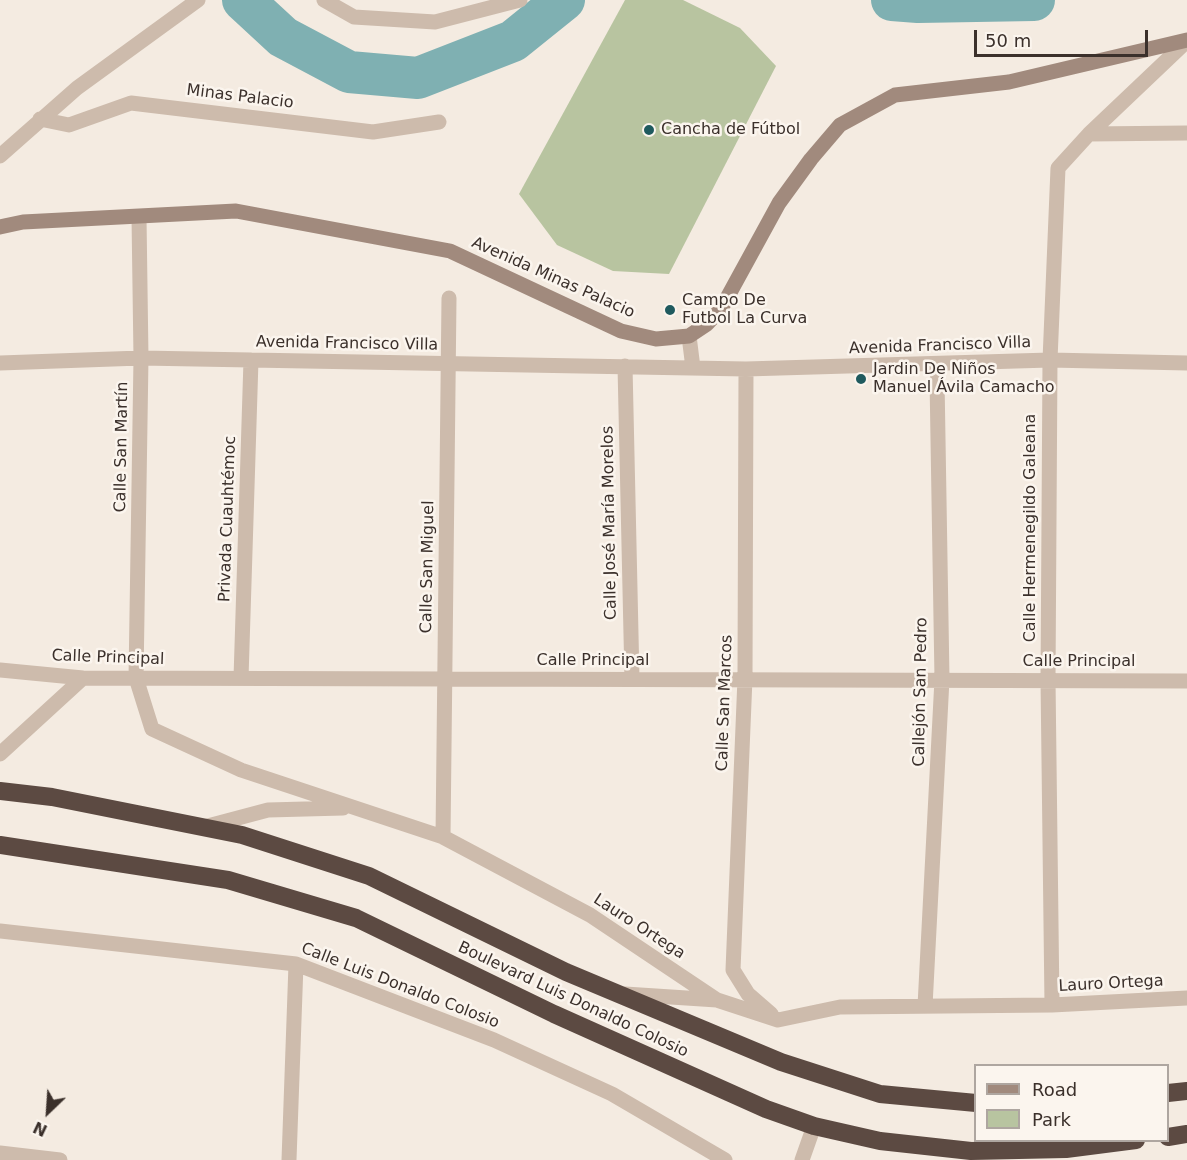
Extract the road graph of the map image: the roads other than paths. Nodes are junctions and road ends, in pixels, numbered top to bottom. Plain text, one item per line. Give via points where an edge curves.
1 (324, 0) edge
2 (520, 0) edge
3 (196, 2) edge
4 (1187, 40) edge
5 (40, 119) junction
6 (439, 122) dead end
7 (1187, 133) edge
8 (1089, 134) junction
9 (0, 156) edge
10 (139, 217) junction
11 (0, 227) edge
12 (449, 298) dead end
13 (689, 336) junction
14 (141, 358) junction
15 (251, 360) junction
16 (1050, 360) junction
17 (0, 363) edge
18 (449, 363) junction
19 (1187, 363) edge
20 (624, 366) junction
21 (693, 368) junction
22 (746, 369) junction
23 (937, 379) dead end
24 (0, 670) edge
25 (83, 678) junction
26 (136, 678) junction
27 (241, 678) junction
28 (444, 678) junction
29 (745, 678) junction
30 (632, 679) junction
31 (942, 679) junction
32 (1048, 679) junction
33 (1187, 681) edge
34 (0, 754) edge
35 (0, 791) edge
36 (355, 807) junction
37 (203, 827) junction
38 (442, 837) junction
39 (0, 845) edge
40 (0, 931) edge
41 (296, 964) junction
42 (620, 994) junction
43 (1187, 998) edge
44 (717, 1000) junction
45 (1052, 1005) junction
46 (925, 1006) junction
47 (778, 1020) junction
48 (1187, 1091) edge
49 (1169, 1092) edge
50 (974, 1103) edge
51 (814, 1126) junction
52 (1187, 1134) edge
53 (1169, 1137) edge
54 (1120, 1142) edge
55 (0, 1153) edge
56 (60, 1160) edge
57 (289, 1160) edge
58 (725, 1160) edge
59 (802, 1160) edge

1 - 2 street via 354,17 435,22
3 - 5 street
4 - 8 street, Calle Hermenegildo Galeana
4 - 13 main road via 1009,82 895,95 840,125 779,203 721,309
5 - 6 street, Minas Palacio via 69,125 131,103 373,132
5 - 9 street
7 - 8 street
8 - 16 street, Calle Hermenegildo Galeana via 1058,168
10 - 11 main road, Avenida Minas Palacio via 23,222
10 - 13 main road, Avenida Minas Palacio via 236,211 450,251 621,331 656,339
10 - 14 street, Calle San Martín
12 - 18 street, Calle San Miguel
13 - 21 street
14 - 15 street, Avenida Francisco Villa
14 - 17 street, Avenida Francisco Villa
14 - 26 street, Calle San Martín
15 - 18 street, Avenida Francisco Villa
15 - 27 street, Privada Cuauhtémoc
16 - 19 street, Avenida Francisco Villa
16 - 22 street, Avenida Francisco Villa
16 - 32 street, Calle Hermenegildo Galeana
18 - 20 street, Avenida Francisco Villa
18 - 28 street, Calle San Miguel
20 - 21 street, Avenida Francisco Villa
20 - 30 street, Calle José María Morelos
21 - 22 street, Avenida Francisco Villa
22 - 29 street, Calle San Marcos
23 - 31 street, Callejón San Pedro
24 - 25 street, Calle Principal
25 - 26 street, Calle Principal
25 - 34 street
26 - 27 street, Calle Principal
26 - 36 street, Lauro Ortega via 152,729 242,770
27 - 28 street, Calle Principal
28 - 30 street, Calle Principal
28 - 38 street, Calle San Miguel
29 - 30 street, Calle Principal
29 - 31 street, Calle Principal
29 - 47 street, Calle San Marcos via 733,970 748,994
31 - 32 street, Calle Principal
31 - 46 street, Callejón San Pedro
32 - 33 street, Calle Principal
32 - 45 street, Calle Hermenegildo Galeana
35 - 37 highway, Boulevard Luis Donaldo Colosio via 52,797
36 - 37 street via 268,810
36 - 38 street, Lauro Ortega
37 - 42 highway, Boulevard Luis Donaldo Colosio via 242,835 369,876 566,972
38 - 44 street, Lauro Ortega via 590,915
39 - 51 highway, Boulevard Luis Donaldo Colosio via 228,880 356,918 554,1014 766,1109
40 - 41 street, Calle Luis Donaldo Colosio
41 - 57 street
41 - 58 street, Calle Luis Donaldo Colosio via 494,1040 612,1094
42 - 44 street
42 - 50 highway, Boulevard Luis Donaldo Colosio via 781,1062 880,1094
43 - 45 street, Lauro Ortega
44 - 47 street, Lauro Ortega
45 - 46 street, Lauro Ortega
46 - 47 street, Lauro Ortega via 840,1007
48 - 49 highway
51 - 54 highway, Boulevard Luis Donaldo Colosio via 880,1141 971,1151 1066,1149
51 - 59 street
52 - 53 highway
55 - 56 street

